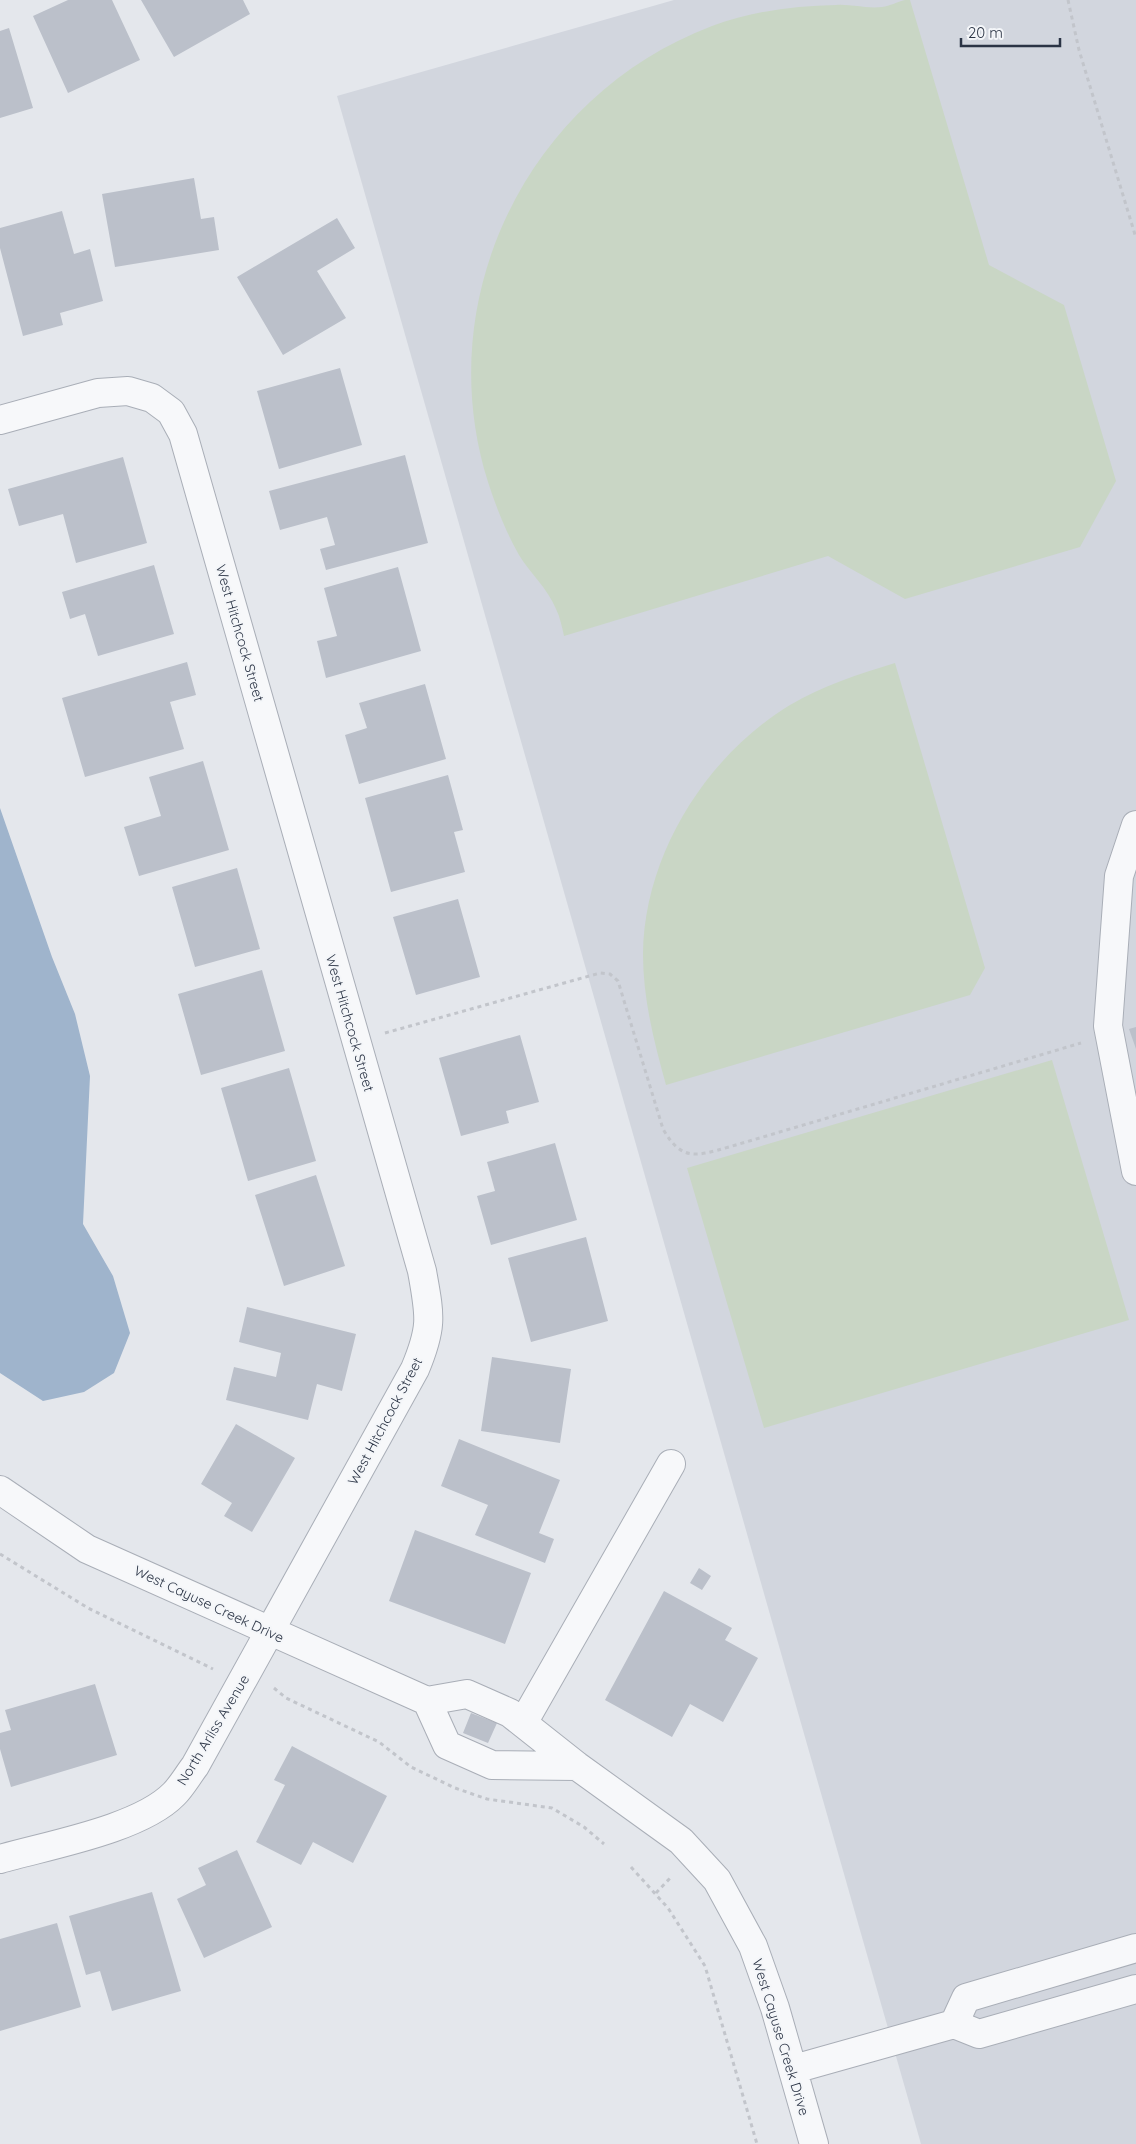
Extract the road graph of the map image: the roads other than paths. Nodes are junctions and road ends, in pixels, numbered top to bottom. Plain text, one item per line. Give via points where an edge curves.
1 (0, 420) edge
2 (1136, 826) edge
3 (1136, 1171) edge
4 (671, 1464) dead end
5 (0, 1490) edge
6 (269, 1632) junction
7 (427, 1701) junction
8 (523, 1722) junction
9 (576, 1766) junction
10 (0, 1859) edge
11 (1136, 1948) edge
12 (1136, 1989) edge
13 (954, 2024) junction
14 (794, 2070) junction
15 (814, 2144) edge

1 - 6 street, West Hitchcock Street via 98,393 128,391 152,398 171,412 183,434 422,1271 430,1319 426,1344
2 - 3 street via 1118,876 1108,1026
4 - 8 street
5 - 6 street, West Cayuse Creek Drive via 87,1549
6 - 7 street, West Cayuse Creek Drive
6 - 10 street, North Arliss Avenue via 195,1766 174,1794 146,1815 124,1824
7 - 8 street, West Cayuse Creek Drive via 467,1694
7 - 9 street via 447,1745 492,1765
8 - 9 street, West Cayuse Creek Drive
9 - 14 street, West Cayuse Creek Drive via 681,1840 717,1880 753,1946
11 - 13 street via 966,1998
12 - 13 street via 979,2034
13 - 14 street
14 - 15 street, West Cayuse Creek Drive

